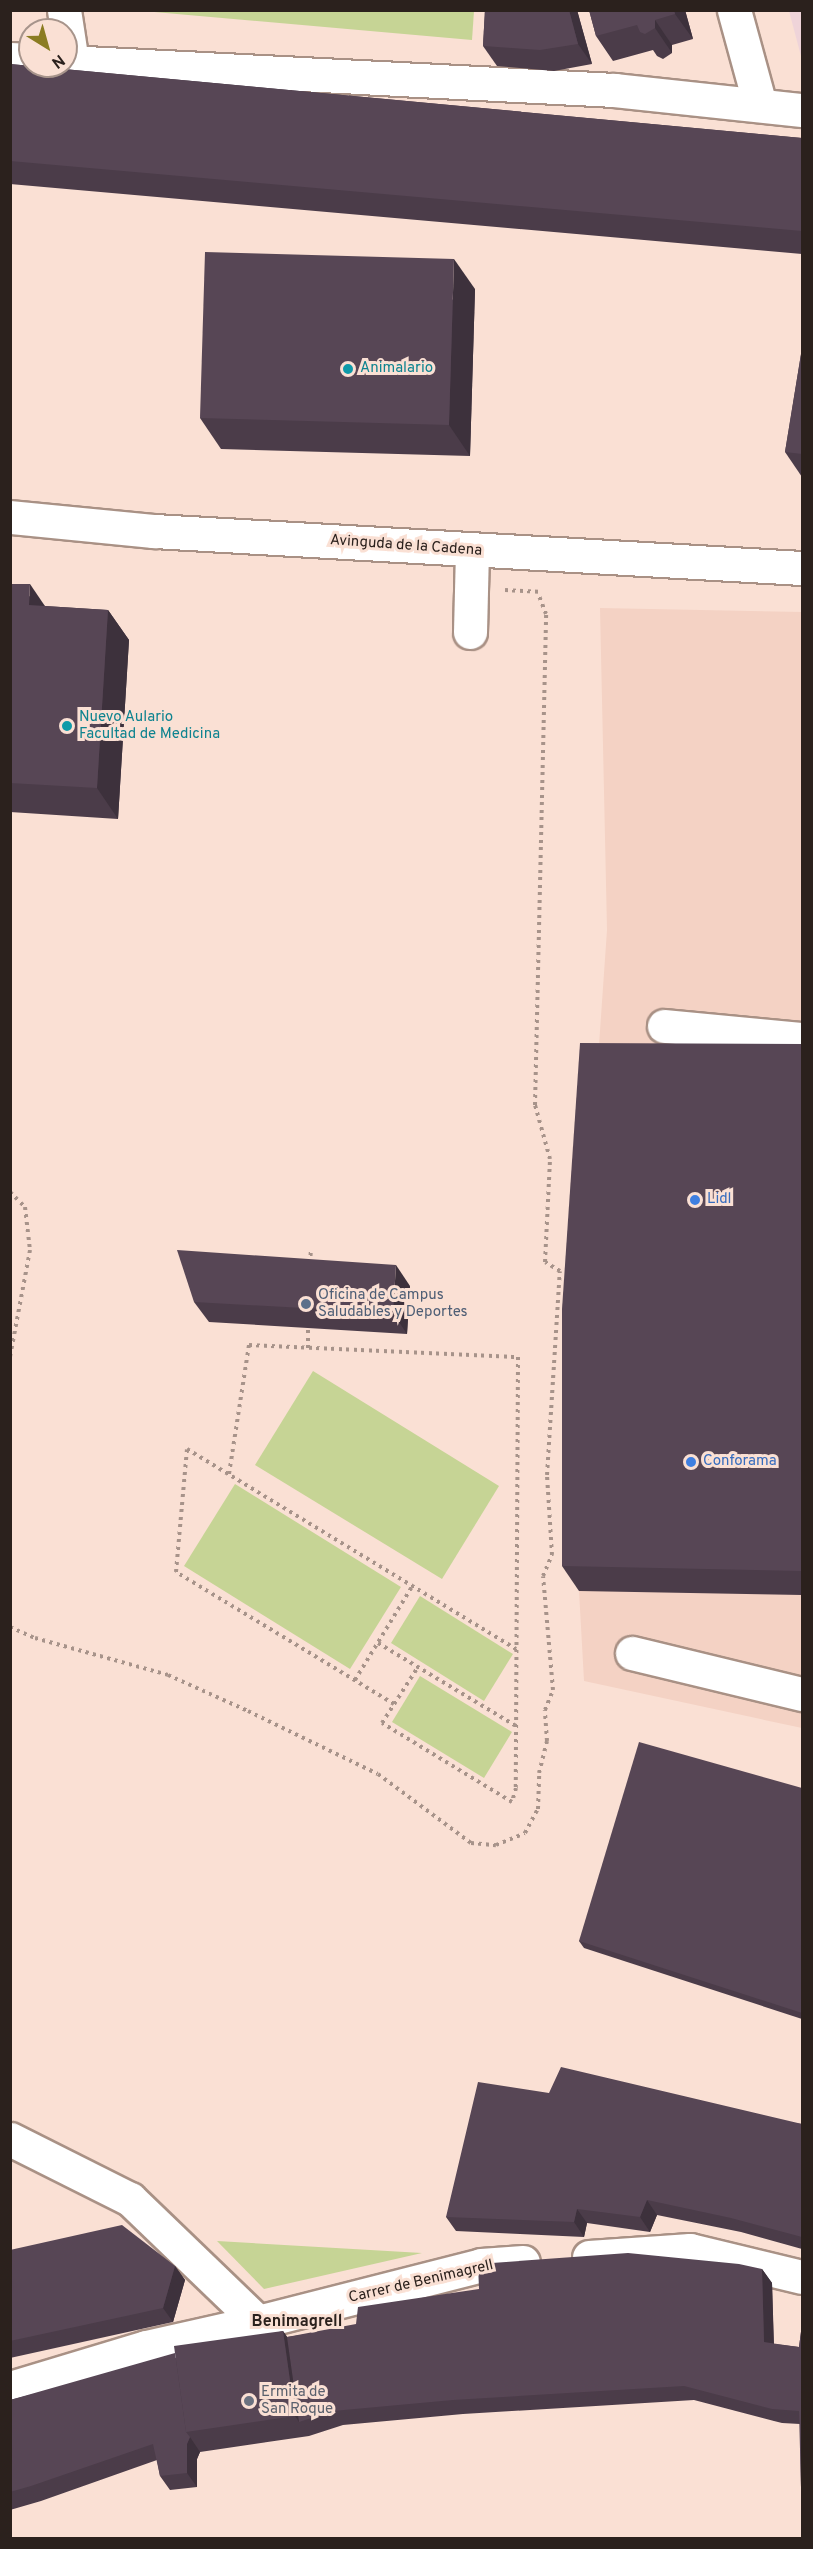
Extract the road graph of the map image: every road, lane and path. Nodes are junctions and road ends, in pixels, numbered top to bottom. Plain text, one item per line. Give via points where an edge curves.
1 (734, 10) edge
2 (78, 62) edge
3 (760, 105) junction
4 (801, 109) edge
5 (10, 517) edge
6 (472, 551) junction
7 (802, 568) edge
8 (538, 592) dead end
9 (470, 632) dead end
10 (664, 1026) dead end
11 (802, 1039) edge
12 (10, 1192) edge
13 (311, 1248) dead end
14 (310, 1269) edge
15 (308, 1327) edge
16 (308, 1348) junction
17 (10, 1357) edge
18 (229, 1474) junction
19 (413, 1585) junction
20 (10, 1627) edge
21 (378, 1643) junction
22 (517, 1649) junction
23 (632, 1653) dead end
24 (418, 1667) junction
25 (355, 1680) junction
26 (802, 1694) edge
27 (394, 1704) junction
28 (517, 1726) junction
29 (10, 2139) edge
30 (802, 2277) edge
31 (258, 2322) junction
32 (10, 2388) edge

1 - 3 street
2 - 3 street via 614,90
3 - 4 street
5 - 6 street, Avinguda de la Cadena via 154,531
6 - 7 street, Avinguda de la Cadena
6 - 9 street
8 - 20 path via 546,614 535,1105 549,1159 545,1263 560,1271 547,1475 552,1555 543,1576 553,1690 545,1710 547,1742 539,1773 538,1809 525,1833 496,1845 471,1843 378,1774 248,1711 168,1675 35,1638
10 - 11 street
12 - 17 path via 25,1207 30,1250
13 - 14 path
15 - 16 path
16 - 18 path via 249,1346
16 - 22 path via 518,1357
18 - 19 path
18 - 25 path via 187,1449 176,1572
19 - 21 path
19 - 22 path
21 - 24 path
21 - 25 path
22 - 28 path
23 - 26 street
24 - 27 path
24 - 28 path
25 - 27 path
27 - 28 path via 382,1723 512,1802 516,1788
29 - 31 street via 130,2199
30 - 31 street, Carrer de Benimagrell via 690,2250 481,2265
31 - 32 street, Carrer de Benimagrell via 146,2347

